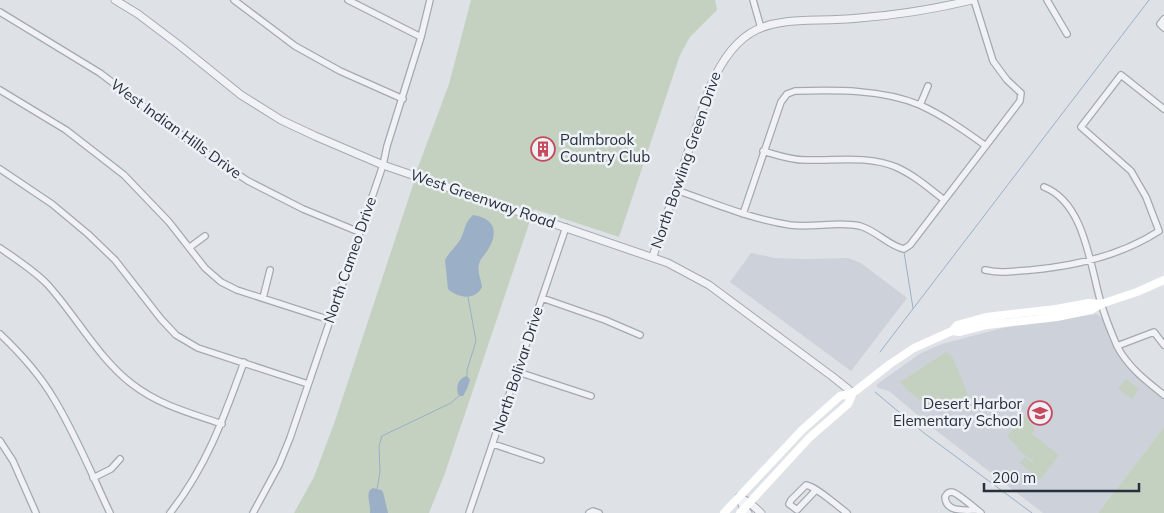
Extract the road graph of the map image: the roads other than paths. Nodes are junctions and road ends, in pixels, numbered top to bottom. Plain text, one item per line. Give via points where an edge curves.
1 (115, 0) edge
2 (234, 0) edge
3 (430, 0) edge
4 (753, 0) edge
5 (973, 0) edge
6 (1048, 0) edge
7 (352, 1) edge
8 (0, 12) edge
9 (761, 28) junction
10 (1067, 34) dead end
11 (422, 37) junction
12 (928, 86) dead end
13 (0, 90) edge
14 (403, 99) junction
15 (920, 105) junction
16 (1164, 109) edge
17 (986, 146) junction
18 (763, 151) junction
19 (383, 165) junction
20 (0, 169) edge
21 (1044, 187) dead end
22 (676, 190) junction
23 (944, 200) junction
24 (743, 214) junction
25 (566, 227) junction
26 (359, 232) junction
27 (205, 236) dead end
28 (0, 248) edge
29 (190, 248) junction
30 (653, 256) junction
31 (1090, 260) junction
32 (270, 270) dead end
33 (985, 270) dead end
34 (1164, 280) edge
35 (263, 298) junction
36 (542, 298) junction
37 (1101, 304) junction
38 (330, 320) junction
39 (0, 334) edge
40 (640, 334) dead end
41 (1162, 338) edge
42 (1164, 345) edge
43 (1117, 346) junction
44 (244, 362) junction
45 (518, 372) junction
46 (308, 384) junction
47 (853, 393) junction
48 (1164, 395) edge
49 (591, 396) dead end
50 (222, 424) junction
51 (0, 441) edge
52 (493, 444) junction
53 (120, 459) dead end
54 (541, 460) dead end
55 (93, 478) junction
56 (816, 490) junction
57 (740, 497) junction
58 (750, 502) junction
59 (744, 512) edge
60 (979, 512) edge
61 (36, 513) edge
62 (110, 513) edge
63 (170, 513) edge
64 (253, 513) edge
65 (469, 513) edge
66 (724, 513) edge
67 (761, 513) edge
68 (847, 513) edge

1 - 19 street, West Greenway Road via 281,120
2 - 14 street via 295,46 340,71
3 - 11 street, North Cameo Drive
4 - 9 street
5 - 9 street, North Bowling Green Drive via 888,16 787,20
5 - 17 street via 993,61 1021,93 1020,101
6 - 10 street
7 - 11 street
8 - 26 street, West Indian Hills Drive via 100,73 204,152 248,181
9 - 22 street, North Bowling Green Drive via 735,45 719,67
11 - 14 street, North Cameo Drive
12 - 15 street
13 - 29 street via 66,130 124,175
14 - 19 street, North Cameo Drive
15 - 17 street
15 - 18 street via 863,92 795,91 780,102
16 - 31 street via 1121,75 1081,127 1131,171 1159,230 1122,249
17 - 23 street
18 - 23 street via 787,159 858,158 896,167
18 - 24 street
19 - 25 street, West Greenway Road
19 - 26 street, North Cameo Drive
20 - 44 street via 52,204 88,234 115,260 176,335 198,348
21 - 31 street via 1056,194 1072,213
22 - 24 street
22 - 30 street, North Bowling Green Drive
23 - 24 street via 904,249 861,227 839,224 799,226
25 - 30 street, West Greenway Road
25 - 36 street, North Bolivar Drive
26 - 38 street, North Cameo Drive
27 - 29 street
28 - 50 street via 47,284 130,384 169,407
29 - 35 street via 220,282
30 - 47 street, West Greenway Road via 709,285
31 - 33 street via 1014,272
31 - 37 street
32 - 35 street
34 - 37 main road
35 - 38 street
36 - 40 street
36 - 45 street, North Bolivar Drive
37 - 43 street
37 - 47 main road via 1089,303 957,325 952,331 914,348
38 - 46 street, North Cameo Drive
39 - 55 street via 54,398
41 - 42 street
41 - 43 street via 1154,332
43 - 48 street via 1136,372
44 - 46 street
44 - 50 street
45 - 49 street
45 - 52 street, North Bolivar Drive
46 - 64 street, North Cameo Drive via 279,465
47 - 57 main road via 840,396 802,430
47 - 58 main road via 848,404 808,439
50 - 63 street via 201,468
51 - 61 street via 13,461
52 - 54 street
52 - 65 street, North Bolivar Drive
53 - 55 street
55 - 62 street
56 - 56 street via 797,510 789,504 806,485
56 - 68 street
57 - 58 street
57 - 59 street
57 - 66 main road
58 - 59 main road
58 - 67 street
60 - 60 street via 952,492 945,497 949,507

